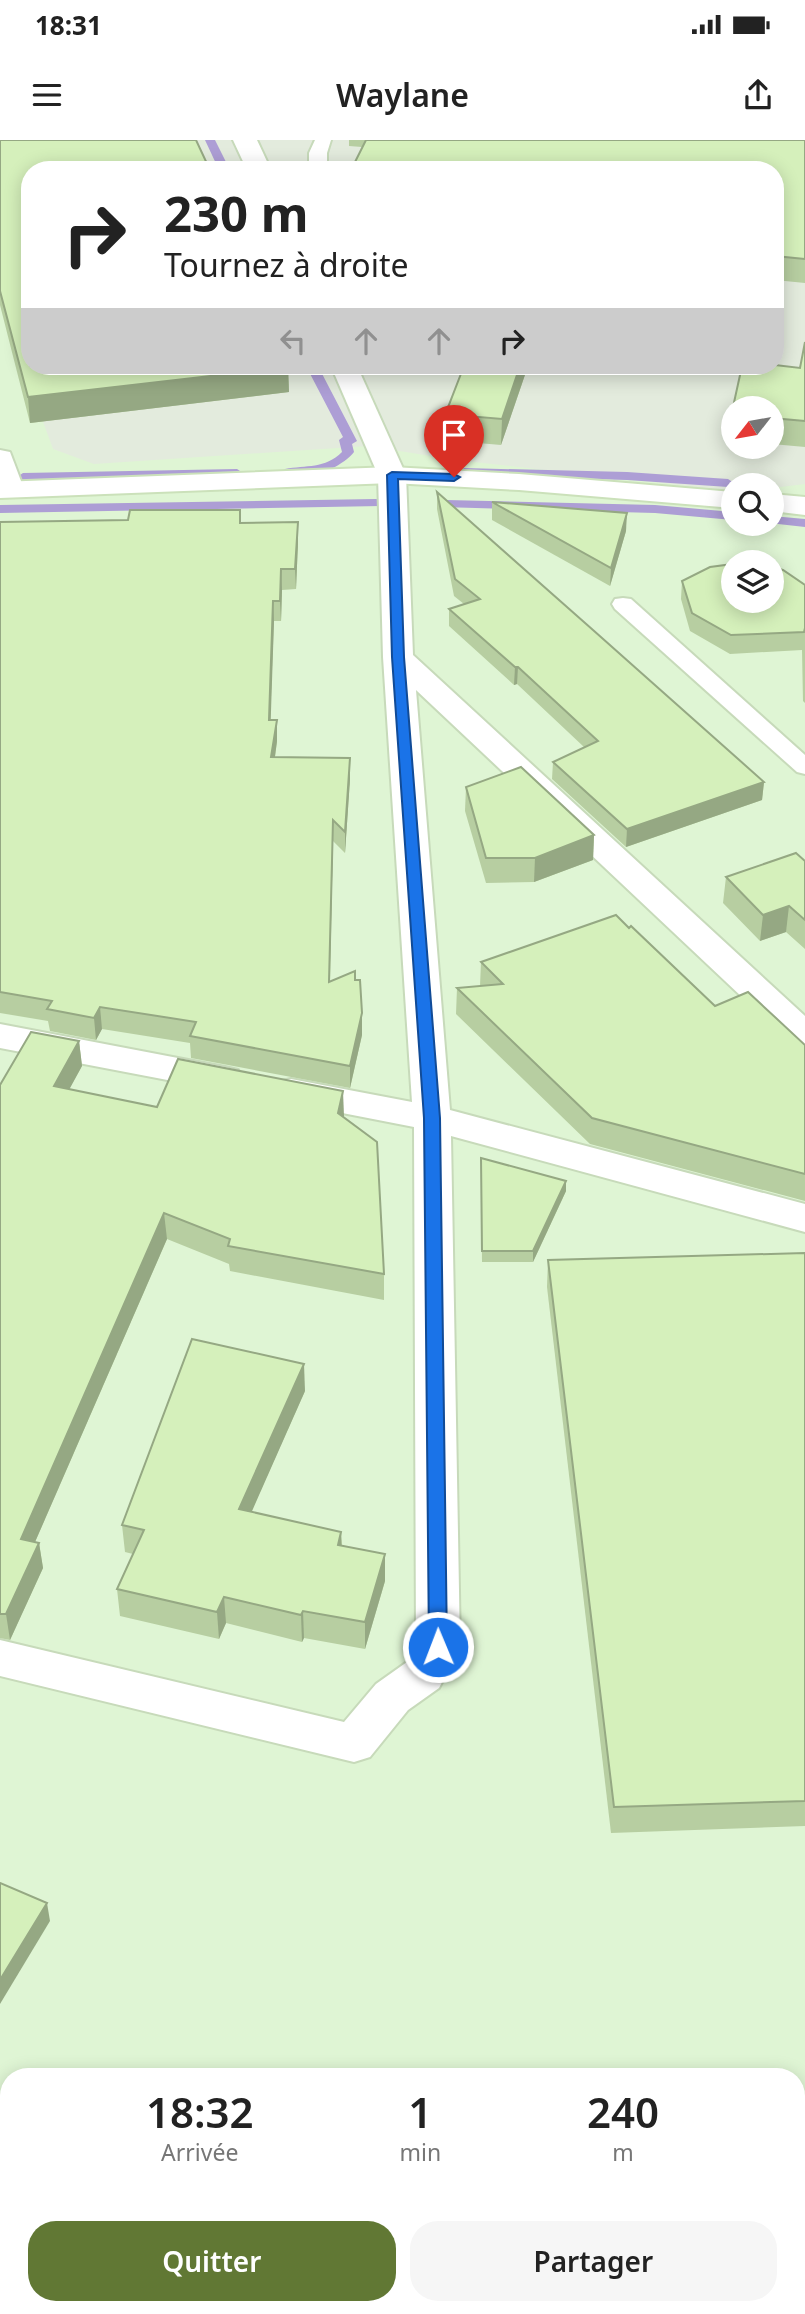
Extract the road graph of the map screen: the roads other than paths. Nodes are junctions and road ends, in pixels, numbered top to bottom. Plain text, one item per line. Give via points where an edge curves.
1 (246, 140) edge
2 (323, 140) edge
3 (254, 161) edge
4 (318, 161) edge
5 (348, 375) edge
6 (0, 458) edge
7 (392, 475) junction
8 (5, 490) edge
9 (721, 499) edge
10 (784, 504) edge
11 (805, 506) edge
12 (623, 604) dead end
13 (398, 657) junction
14 (805, 767) edge
15 (0, 1036) edge
16 (805, 1036) edge
17 (432, 1118) junction
18 (805, 1218) edge
19 (0, 1658) edge

1 - 3 street
2 - 4 lane
5 - 7 street
6 - 8 street
7 - 8 street
7 - 9 street
7 - 13 street
10 - 11 street
12 - 14 lane
13 - 16 street
13 - 17 street
15 - 17 street
17 - 18 street
17 - 19 street via 438,1647 423,1675 393,1697 354,1743

